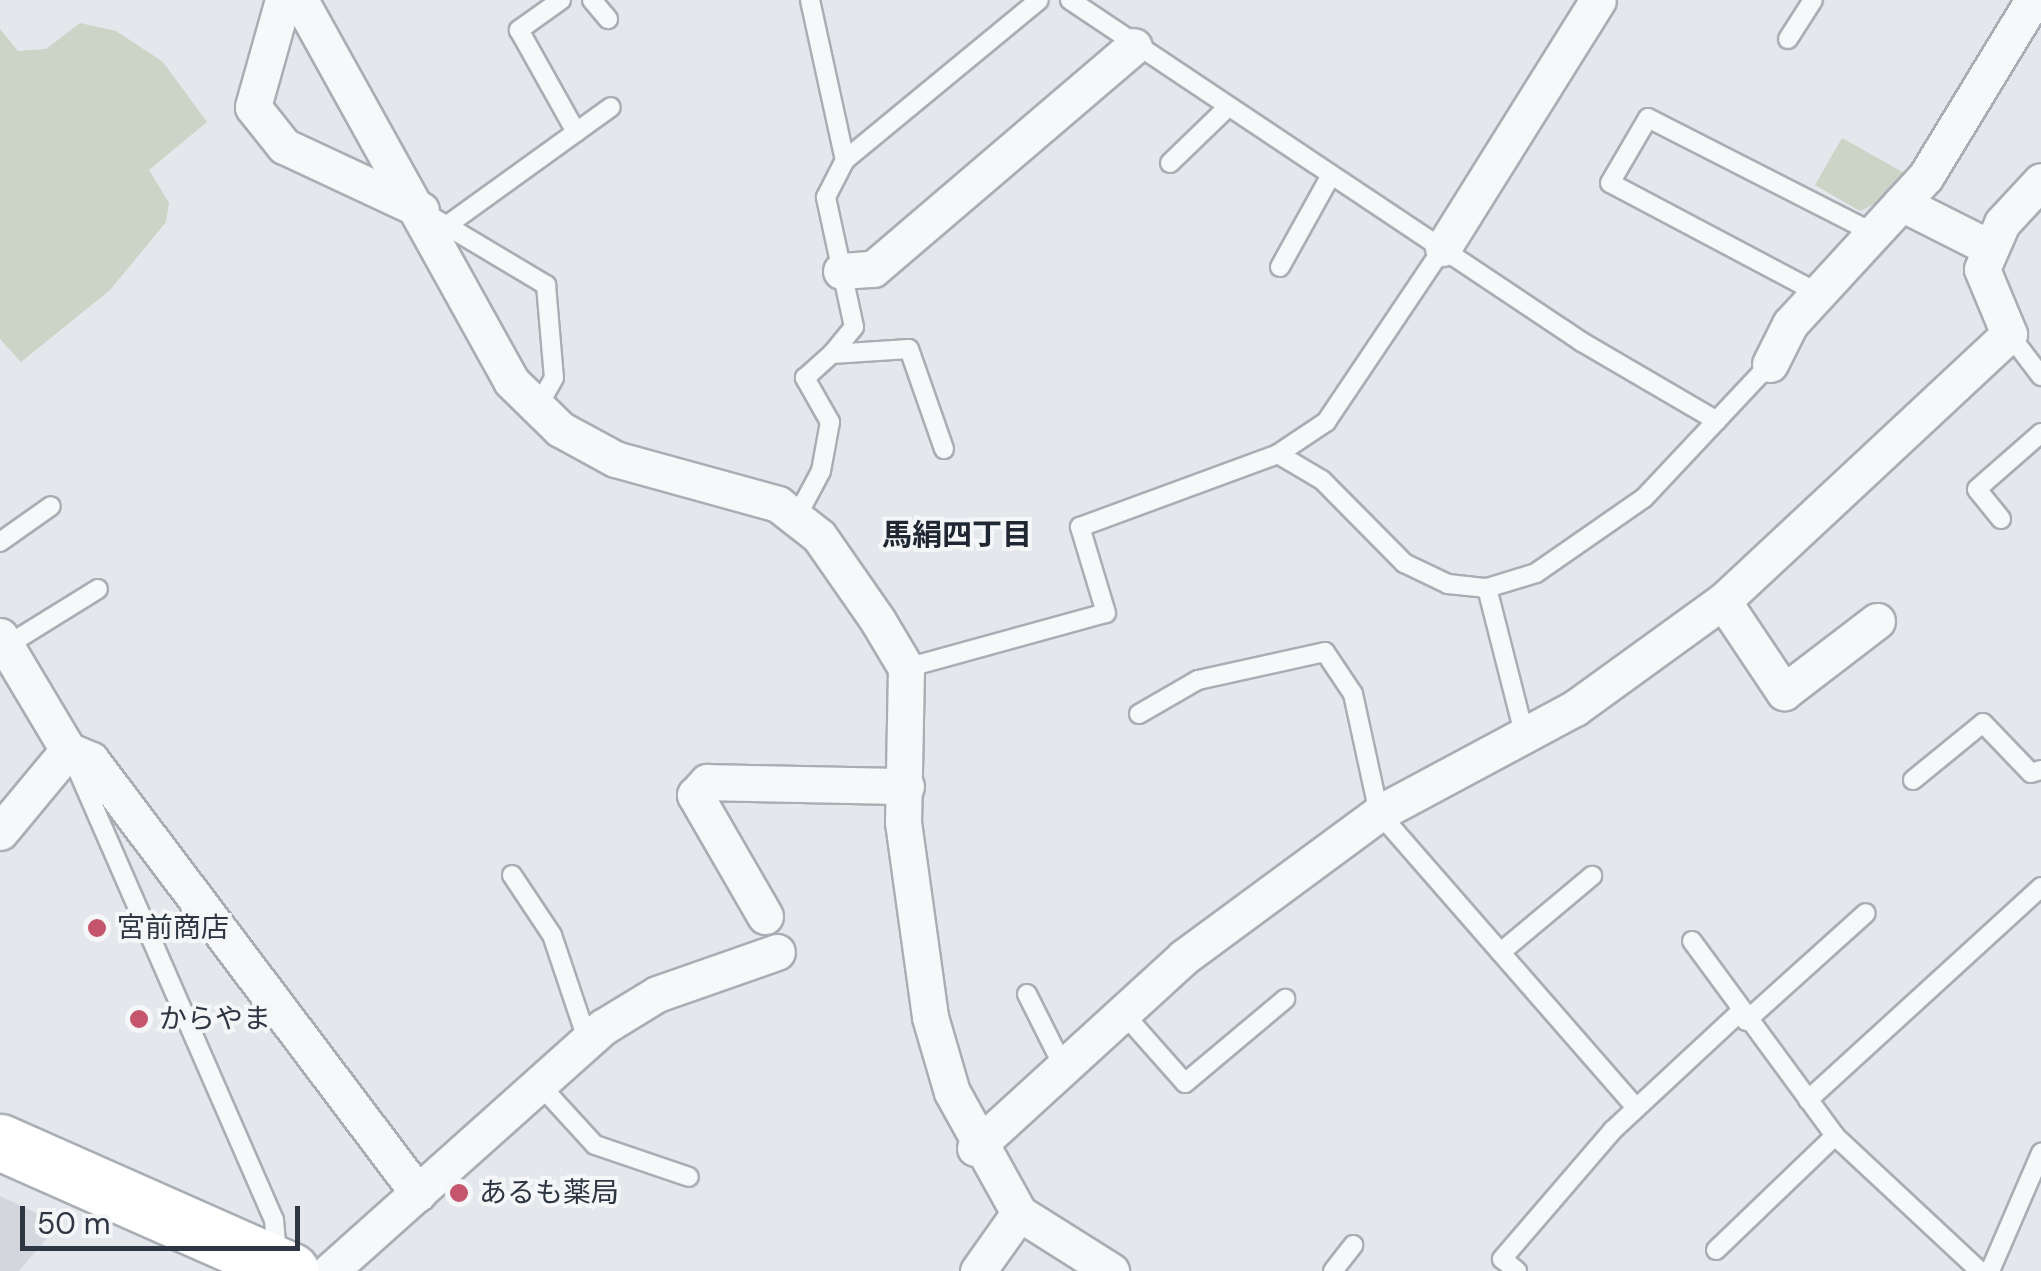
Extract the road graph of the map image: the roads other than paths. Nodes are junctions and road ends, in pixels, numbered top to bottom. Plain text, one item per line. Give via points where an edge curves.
1 (283, 0) edge
2 (300, 0) edge
3 (560, 0) edge
4 (592, 0) edge
5 (810, 0) edge
6 (1039, 0) edge
7 (1070, 0) edge
8 (1598, 0) edge
9 (1813, 0) edge
10 (2038, 0) edge
11 (608, 19) dead end
12 (1788, 40) dead end
13 (1134, 46) junction
14 (611, 107) dead end
15 (1228, 107) junction
16 (576, 132) junction
17 (845, 160) junction
18 (1170, 163) dead end
19 (1331, 175) junction
20 (2041, 182) edge
21 (1901, 203) junction
22 (434, 218) junction
23 (1872, 232) junction
24 (1988, 247) junction
25 (1443, 248) junction
26 (1280, 266) dead end
27 (842, 271) junction
28 (1818, 294) junction
29 (2009, 334) junction
30 (832, 354) junction
31 (1770, 364) joint
32 (2041, 376) edge
33 (537, 407) junction
34 (1717, 421) junction
35 (2041, 433) edge
36 (944, 449) dead end
37 (1278, 454) junction
38 (51, 506) dead end
39 (796, 518) junction
40 (2001, 519) dead end
41 (0, 542) edge
42 (1487, 588) junction
43 (98, 590) dead end
44 (1723, 601) junction
45 (1876, 621) dead end
46 (3, 641) edge
47 (906, 668) junction
48 (1139, 714) dead end
49 (1524, 733) junction
50 (68, 750) junction
51 (2041, 770) edge
52 (1913, 780) dead end
53 (906, 786) junction
54 (1379, 813) junction
55 (0, 832) edge
56 (512, 876) dead end
57 (1592, 876) dead end
58 (2041, 887) edge
59 (1866, 913) dead end
60 (765, 916) dead end
61 (1692, 941) dead end
62 (777, 952) dead end
63 (1501, 952) junction
64 (1027, 994) dead end
65 (1285, 1000) dead end
66 (1124, 1014) junction
67 (1742, 1018) junction
68 (588, 1042) junction
69 (1062, 1064) junction
70 (540, 1085) junction
71 (1808, 1100) junction
72 (1635, 1106) junction
73 (1835, 1136) junction
74 (0, 1142) edge
75 (975, 1148) junction
76 (2041, 1153) edge
77 (690, 1177) dead end
78 (418, 1193) junction
79 (1019, 1212) junction
80 (1352, 1245) dead end
81 (1716, 1250) dead end
82 (299, 1269) edge
83 (978, 1271) edge
84 (1111, 1271) edge
85 (1332, 1271) edge
86 (1517, 1271) edge
87 (1980, 1271) edge
88 (1990, 1271) edge

1 - 22 street via 253,107 284,146
2 - 22 street
3 - 16 lane via 519,30
4 - 11 lane
5 - 17 lane
6 - 17 lane
7 - 13 lane
8 - 25 street
9 - 12 lane
10 - 21 street
13 - 15 lane
13 - 27 street via 873,269
14 - 16 lane
15 - 18 lane
15 - 19 lane
16 - 22 lane
17 - 27 lane via 826,198
19 - 25 lane
19 - 26 lane
20 - 24 street
21 - 23 street
21 - 24 street
22 - 33 street via 462,299
22 - 33 lane via 546,286 554,378
23 - 28 street
23 - 28 lane via 1648,118 1610,184
24 - 29 street via 1982,269
25 - 34 lane
25 - 37 lane via 1326,422
27 - 30 lane via 854,327
28 - 31 street
29 - 32 lane
29 - 44 street
30 - 36 lane via 909,349
30 - 39 lane via 805,378 830,422 822,471
31 - 34 lane
33 - 39 street via 615,459 670,480 737,487
34 - 42 lane via 1644,498 1536,573
35 - 40 lane via 1977,488
37 - 42 lane via 1322,480 1404,564 1448,584
37 - 47 lane via 1080,527 1106,613
38 - 41 lane
39 - 47 street via 818,536
42 - 49 lane
43 - 46 lane
44 - 45 street via 1784,692
44 - 49 street via 1575,708
46 - 50 street
47 - 53 street
48 - 54 lane via 1198,680 1325,652 1354,694
49 - 54 street
50 - 55 street
50 - 78 street via 91,760
50 - 82 lane
51 - 52 lane via 2031,773 1983,723
53 - 60 street via 708,782 695,795
53 - 75 street via 930,1017
54 - 63 lane
54 - 66 street via 1184,957
56 - 68 lane via 552,936
57 - 63 lane
58 - 71 lane
59 - 67 lane
61 - 67 lane
62 - 68 street via 657,994
63 - 72 lane
64 - 69 lane
65 - 66 lane via 1184,1083
66 - 69 street
67 - 71 lane
67 - 72 lane
68 - 70 street
69 - 75 street
70 - 77 lane via 595,1146
70 - 78 street
71 - 73 lane
72 - 86 lane via 1502,1259
73 - 81 lane
73 - 87 lane via 1953,1256
74 - 82 main road
75 - 79 street
76 - 88 lane
78 - 82 street
79 - 83 street
79 - 84 street
80 - 85 lane

